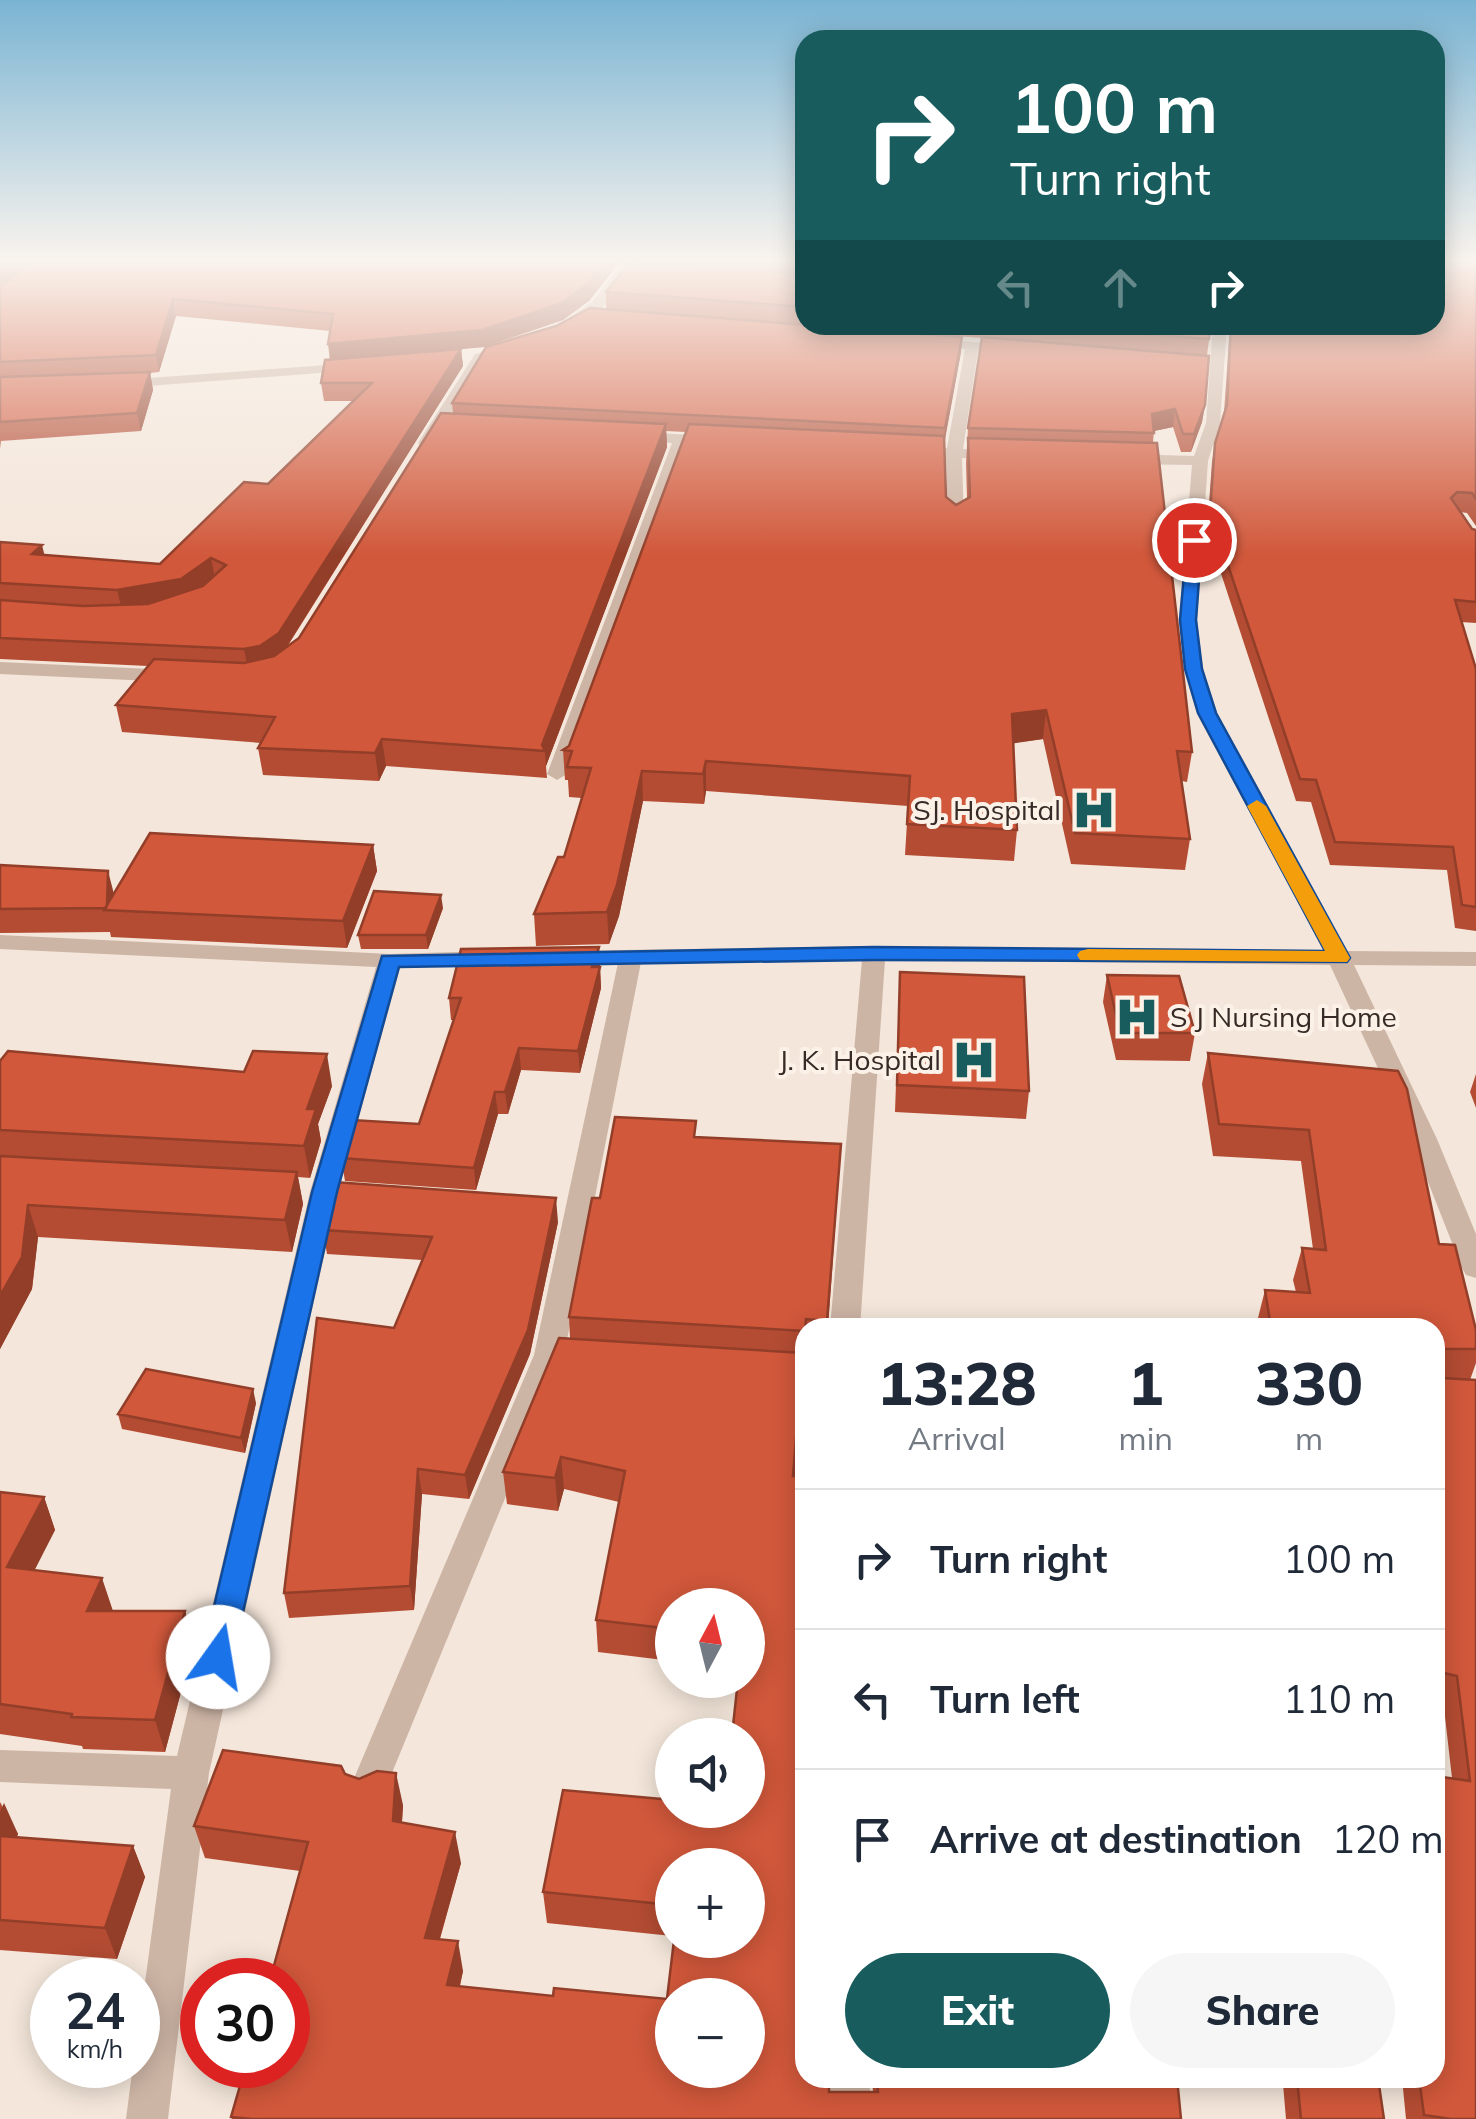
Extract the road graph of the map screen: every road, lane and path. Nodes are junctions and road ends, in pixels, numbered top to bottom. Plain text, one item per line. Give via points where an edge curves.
1 (479, 358) edge
2 (970, 358) edge
3 (1210, 358) edge
4 (364, 366) edge
5 (102, 384) edge
6 (436, 427) junction
7 (454, 428) edge
8 (624, 436) edge
9 (681, 439) junction
10 (740, 442) edge
11 (896, 451) edge
12 (954, 454) junction
13 (1011, 456) edge
14 (1106, 458) edge
15 (415, 460) edge
16 (1200, 461) junction
17 (956, 523) edge
18 (0, 668) edge
19 (190, 677) edge
20 (557, 774) dead end
21 (0, 942) edge
22 (874, 953) junction
23 (631, 954) junction
24 (1339, 958) junction
25 (1476, 959) edge
26 (390, 961) junction
27 (1476, 1268) edge
28 (845, 1318) edge
29 (0, 1766) edge
30 (191, 1773) junction
31 (367, 1790) edge
32 (850, 2088) edge
33 (148, 2119) edge
34 (851, 2119) edge

1 - 6 street
2 - 12 street
3 - 16 street via 1213,422
4 - 5 street
6 - 7 street
6 - 15 street
8 - 9 street
9 - 10 street
9 - 20 street
11 - 12 street
12 - 13 street
12 - 17 street
14 - 16 street
16 - 24 street via 1188,620 1194,669 1207,713
18 - 19 street
21 - 26 street
22 - 23 street
22 - 24 street
22 - 28 street
23 - 26 street
23 - 31 street via 568,1210 559,1356
24 - 25 street
24 - 27 street
26 - 30 street via 324,1192
29 - 30 street
30 - 33 street
32 - 34 street

